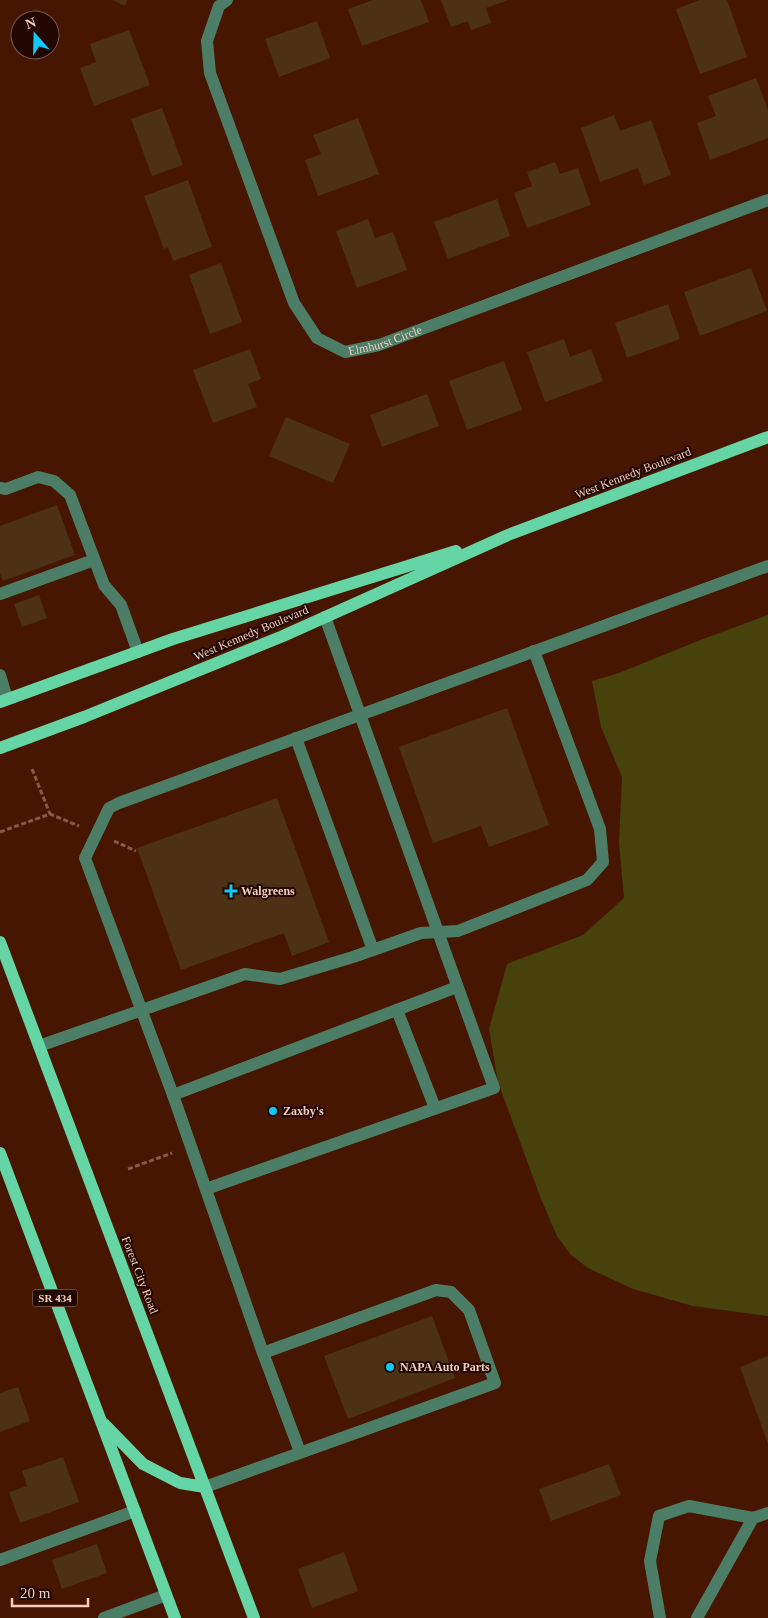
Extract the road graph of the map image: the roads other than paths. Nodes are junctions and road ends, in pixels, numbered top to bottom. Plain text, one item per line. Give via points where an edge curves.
1 (226, 0) edge
2 (768, 200) edge
3 (768, 437) edge
4 (0, 488) edge
5 (508, 535) junction
6 (94, 560) junction
7 (768, 566) edge
8 (1, 591) edge
9 (325, 617) junction
10 (534, 651) junction
11 (138, 652) junction
12 (0, 675) edge
13 (4, 701) edge
14 (360, 714) junction
15 (296, 738) junction
16 (0, 748) edge
17 (439, 932) junction
18 (0, 942) edge
19 (373, 950) junction
20 (457, 987) junction
21 (396, 1010) junction
22 (141, 1011) junction
23 (39, 1046) junction
24 (173, 1095) junction
25 (435, 1108) junction
26 (1, 1158) edge
27 (206, 1190) junction
28 (263, 1353) junction
29 (100, 1420) junction
30 (300, 1452) junction
31 (205, 1487) junction
32 (135, 1511) junction
33 (768, 1513) edge
34 (753, 1518) junction
35 (0, 1560) edge
36 (166, 1595) junction
37 (104, 1618) edge
38 (175, 1618) edge
39 (254, 1618) edge
40 (660, 1618) edge
41 (698, 1618) edge

1 - 2 street, Elmhurst Circle via 220,6 207,41 210,73 294,303 317,338 345,352 379,344
3 - 5 main road, West Kennedy Boulevard
4 - 6 street via 6,489 38,477 54,481 70,495
5 - 9 main road, West Kennedy Boulevard
5 - 11 main road, West Kennedy Boulevard
6 - 8 street
6 - 11 street via 104,585 121,605
7 - 10 street
9 - 14 street
9 - 16 main road, West Kennedy Boulevard via 84,717
10 - 14 street
10 - 17 street via 600,829 603,862 587,880 458,931
11 - 13 main road, West Kennedy Boulevard
12 - 13 street
14 - 15 street
14 - 17 street
15 - 19 street
15 - 22 street via 109,808 85,858
17 - 19 street via 421,933
17 - 20 street
18 - 23 main road, Forest City Road
19 - 22 street via 280,979 245,974
20 - 21 street
20 - 25 street via 494,1088
21 - 24 street
21 - 25 street
22 - 23 street
22 - 24 street
23 - 31 main road, Forest City Road
24 - 27 street
25 - 27 street
26 - 29 main road, SR 434
27 - 28 street
28 - 30 street
28 - 30 street via 436,1290 451,1292 469,1310 495,1383
29 - 31 main road via 143,1464 180,1483
29 - 32 main road, SR 434
30 - 31 street
31 - 39 main road, Forest City Road
32 - 35 street
32 - 36 main road, SR 434
33 - 34 street
34 - 40 street via 689,1506 659,1516 650,1561
34 - 41 street
36 - 37 street
36 - 38 main road, SR 434

